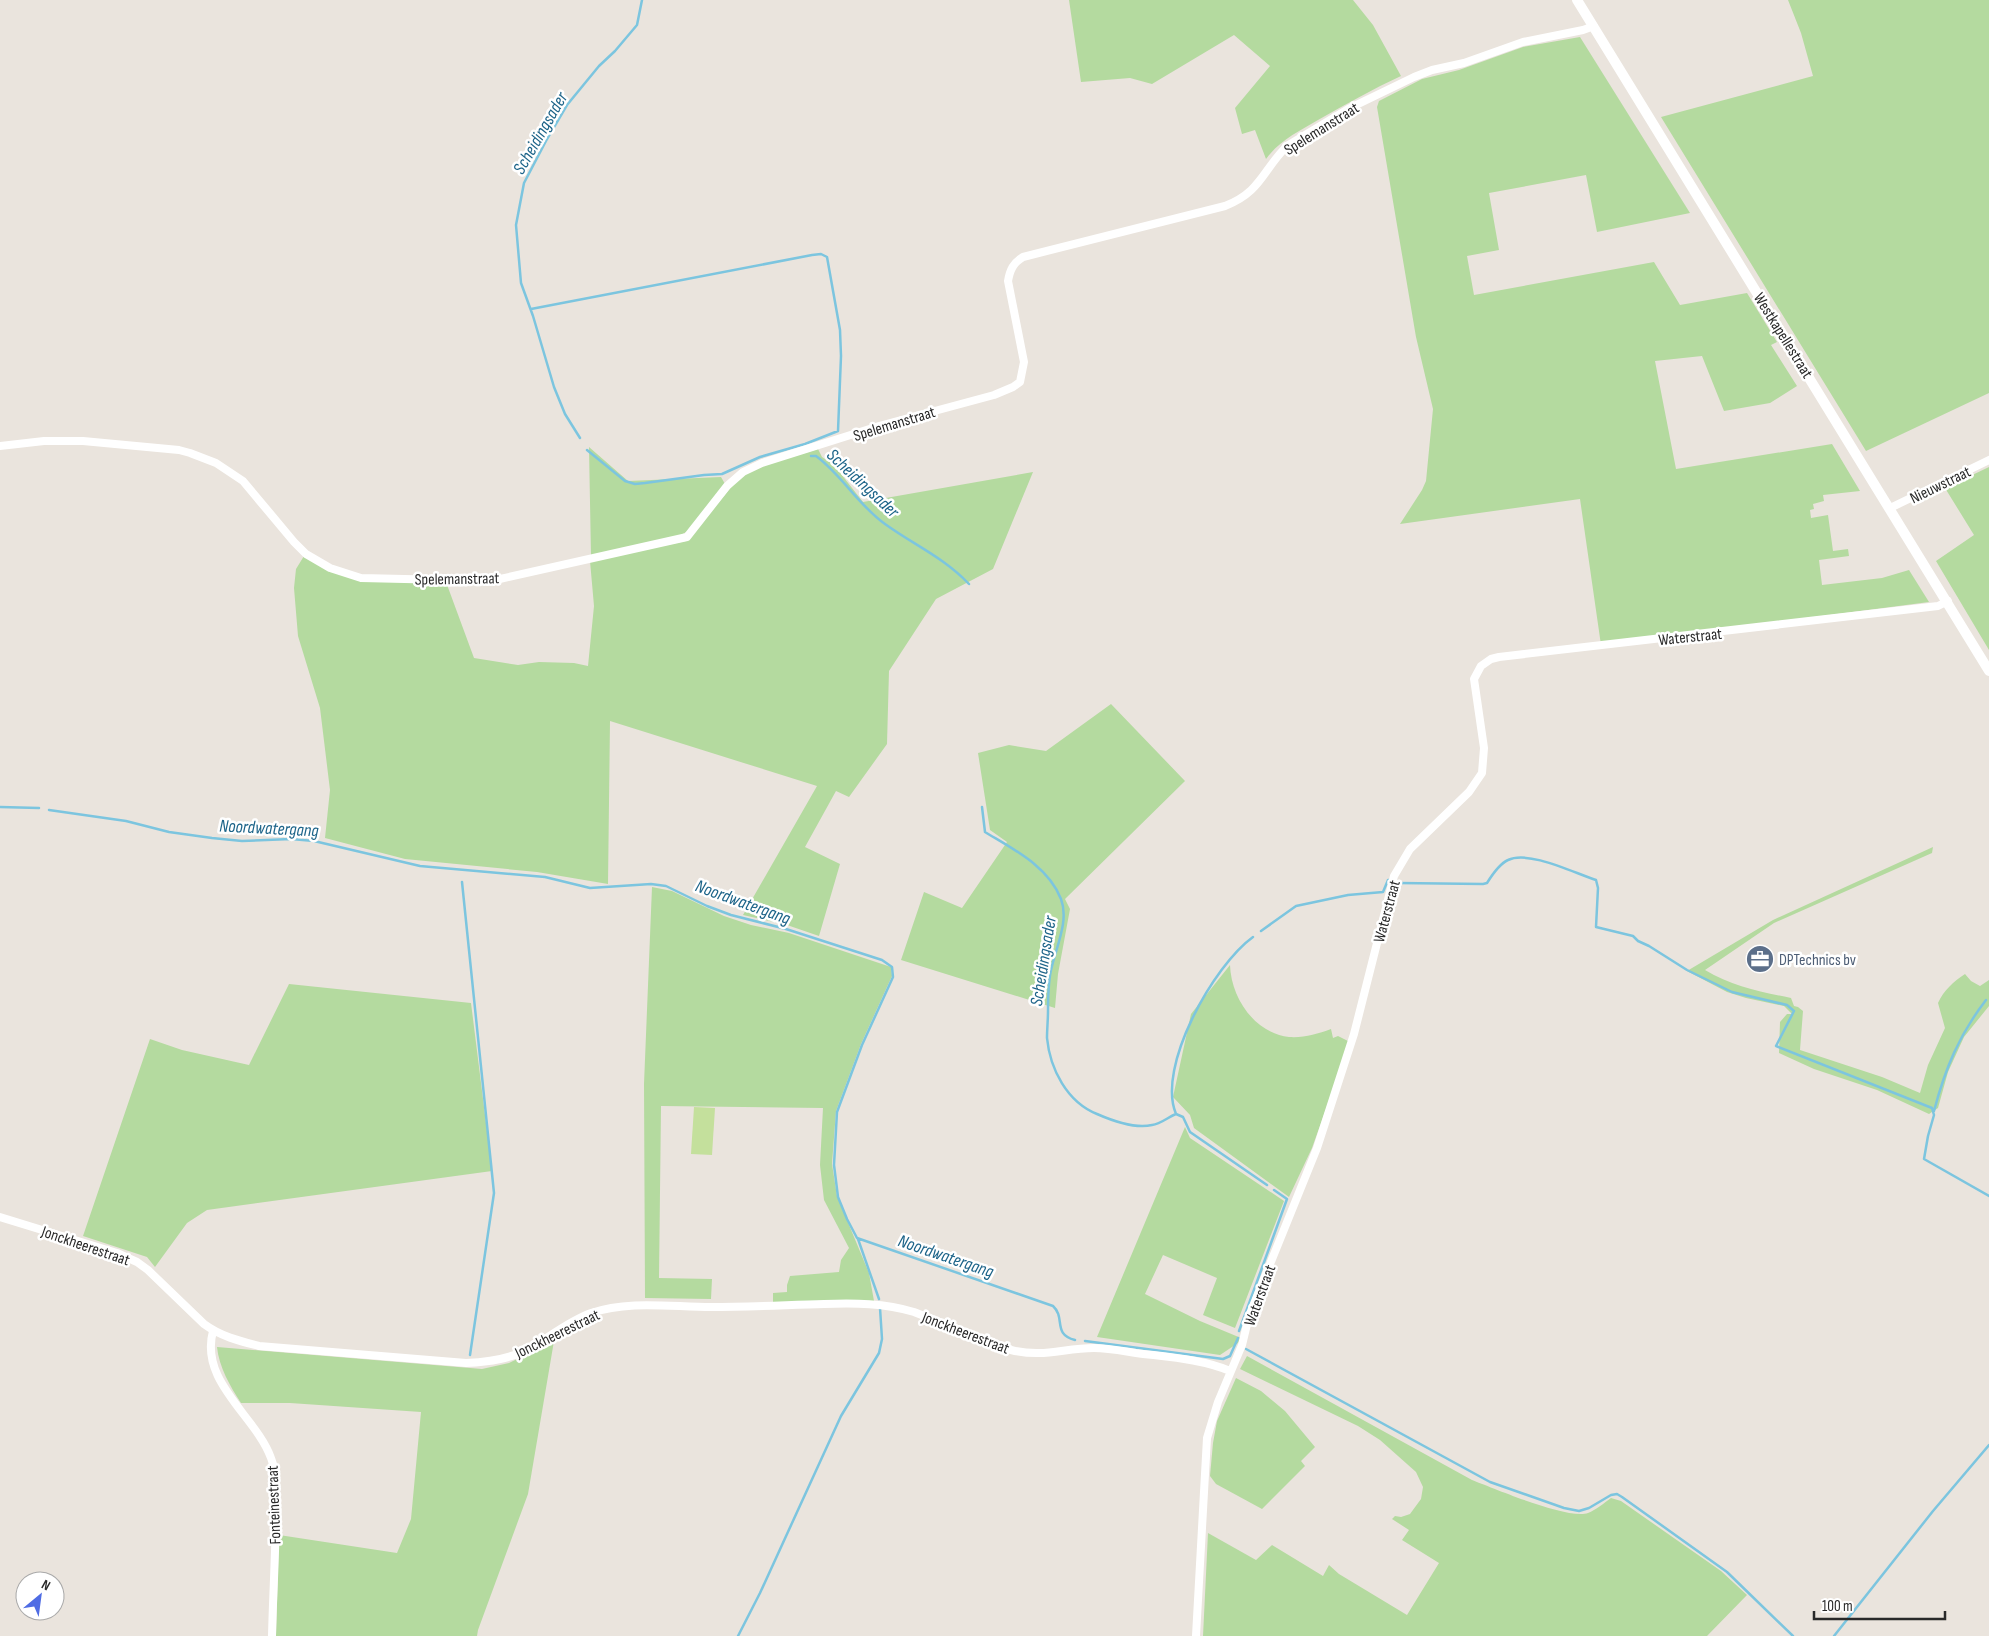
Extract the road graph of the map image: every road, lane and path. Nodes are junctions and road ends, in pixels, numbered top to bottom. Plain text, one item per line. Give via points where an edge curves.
1 (1577, 0) edge
2 (1594, 26) junction
3 (0, 446) edge
4 (1989, 460) edge
5 (1890, 508) junction
6 (1948, 600) junction
7 (1989, 671) edge
8 (0, 1217) edge
9 (213, 1331) junction
10 (1230, 1371) junction
11 (272, 1636) edge
12 (1196, 1636) edge

1 - 2 street, Westkapellestraat
2 - 3 street, Spelemanstraat via 1523,42 1464,63 1432,70 1366,100 1287,146 1249,194 1238,201 1014,263 1008,281 1024,362 1020,382 994,395 762,463 743,472 726,486 687,537 491,581 361,578 330,568 306,554 243,481 200,456 179,450 83,441
2 - 5 street, Westkapellestraat
4 - 5 street, Nieuwstraat
5 - 6 street, Westkapellestraat
6 - 7 street, Westkapellestraat
6 - 10 street, Waterstraat via 1938,606 1499,657 1481,666 1475,674 1474,684 1484,748 1482,773 1469,792 1410,850 1394,876 1354,1034 1317,1148
8 - 9 street, Jonckheerestraat via 137,1262
9 - 10 street, Jonckheerestraat via 259,1346 466,1363 508,1357 530,1348 568,1324 610,1308 870,1303 899,1307 1027,1354 1096,1348 1194,1362
9 - 11 street, Fonteinestraat via 210,1352 214,1366 227,1393 264,1443 275,1471
10 - 12 street, Waterstraat via 1207,1438

